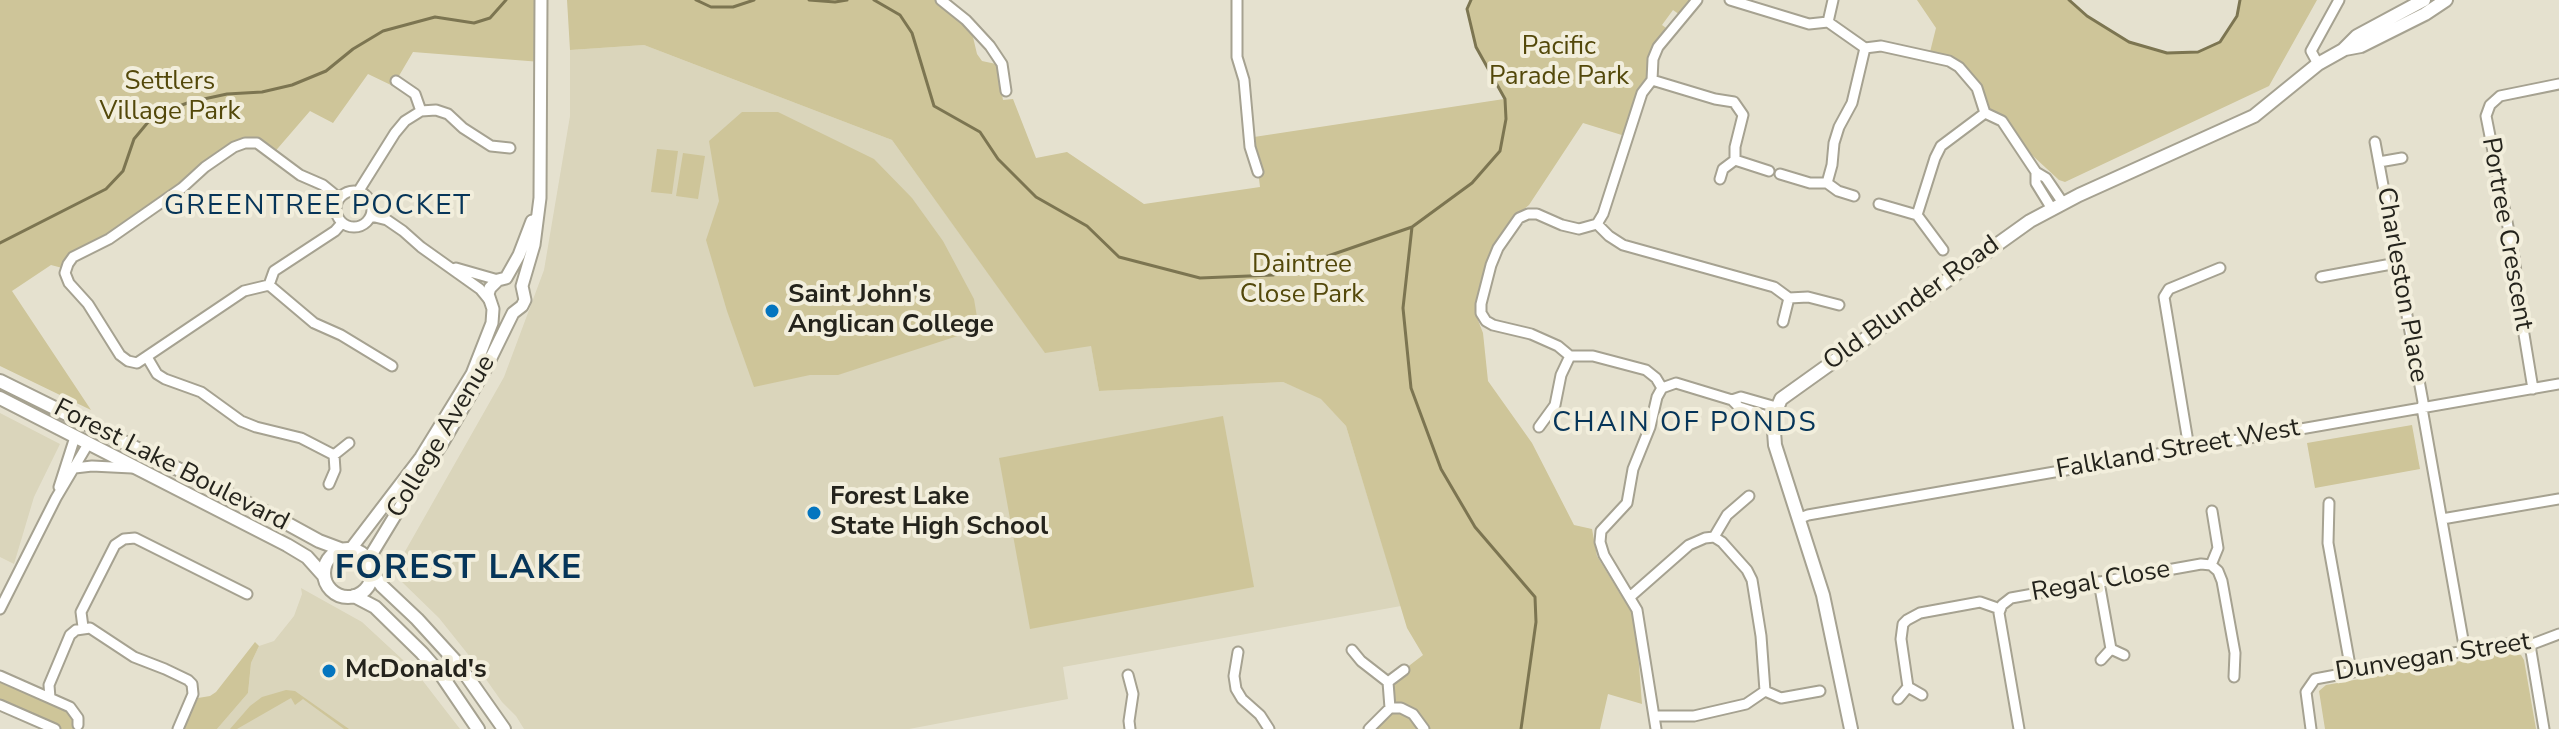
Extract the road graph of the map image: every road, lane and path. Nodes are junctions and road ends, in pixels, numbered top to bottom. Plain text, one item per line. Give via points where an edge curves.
1 (541, 0) edge
2 (941, 0) edge
3 (1237, 0) edge
4 (1697, 0) edge
5 (1730, 0) edge
6 (1833, 0) edge
7 (2339, 0) edge
8 (2424, 0) edge
9 (2446, 0) edge
10 (1828, 22) junction
11 (1865, 48) junction
12 (2343, 50) junction
13 (2318, 64) junction
14 (1652, 80) junction
15 (396, 81) dead end
16 (2559, 84) edge
17 (1006, 91) dead end
18 (421, 111) junction
19 (1985, 113) junction
20 (2375, 142) dead end
21 (510, 148) dead end
22 (2402, 158) dead end
23 (1735, 160) junction
24 (2379, 162) junction
25 (1769, 171) dead end
26 (1258, 172) dead end
27 (1780, 174) dead end
28 (1720, 179) dead end
29 (1827, 183) junction
30 (358, 192) junction
31 (1854, 196) dead end
32 (339, 198) junction
33 (540, 198) junction
34 (1879, 204) dead end
35 (2057, 206) junction
36 (1917, 215) junction
37 (371, 216) junction
38 (342, 223) junction
39 (1597, 224) junction
40 (1943, 250) dead end
41 (2397, 263) junction
42 (449, 265) junction
43 (2220, 268) dead end
44 (2321, 277) dead end
45 (502, 279) junction
46 (269, 285) junction
47 (522, 286) junction
48 (1789, 298) junction
49 (491, 304) junction
50 (1839, 305) dead end
51 (513, 313) junction
52 (1783, 322) dead end
53 (1570, 356) junction
54 (147, 357) junction
55 (392, 366) dead end
56 (0, 381) edge
57 (2559, 384) edge
58 (1662, 388) junction
59 (2533, 389) junction
60 (0, 398) edge
61 (2422, 408) junction
62 (1774, 412) junction
63 (1539, 427) dead end
64 (86, 432) junction
65 (349, 443) dead end
66 (2189, 448) junction
67 (334, 455) junction
68 (75, 468) junction
69 (135, 468) junction
70 (329, 484) dead end
71 (1749, 496) dead end
72 (56, 498) junction
73 (2559, 499) edge
74 (2329, 503) dead end
75 (2212, 511) dead end
76 (1798, 519) junction
77 (2442, 519) junction
78 (1714, 537) junction
79 (346, 550) junction
80 (370, 565) junction
81 (2211, 565) junction
82 (324, 576) junction
83 (2099, 582) junction
84 (247, 594) dead end
85 (354, 596) junction
86 (1631, 596) junction
87 (0, 609) edge
88 (2000, 609) junction
89 (83, 627) junction
90 (2559, 634) edge
91 (2530, 645) junction
92 (2111, 649) junction
93 (1352, 650) dead end
94 (2465, 651) junction
95 (1238, 652) dead end
96 (2124, 655) dead end
97 (2101, 660) dead end
98 (1404, 670) dead end
99 (2351, 671) junction
100 (1128, 675) dead end
101 (0, 676) edge
102 (2234, 677) dead end
103 (1388, 682) junction
104 (49, 685) junction
105 (1908, 687) junction
106 (1765, 691) junction
107 (1820, 691) dead end
108 (36, 692) junction
109 (1922, 695) dead end
110 (50, 698) junction
111 (1898, 699) dead end
112 (0, 705) edge
113 (1390, 708) junction
114 (1654, 716) junction
115 (33, 727) edge
116 (80, 728) edge
117 (55, 729) edge
118 (178, 729) edge
119 (478, 729) edge
120 (504, 729) edge
121 (1130, 729) edge
122 (1269, 729) edge
123 (1369, 729) edge
124 (1424, 729) edge
125 (1656, 729) edge
126 (1851, 729) edge
127 (2019, 729) edge
128 (2311, 729) edge
129 (2544, 729) edge

1 - 33 street, College Avenue
2 - 17 street via 990,46 1002,64
3 - 26 street via 1237,57
4 - 14 street via 1658,47
5 - 10 street via 1809,24
6 - 10 street
7 - 13 street via 2311,51
8 - 12 main road, Old Blunder Road via 2357,36
9 - 12 main road, Old Blunder Road via 2361,46
10 - 11 street
11 - 19 street via 1881,46 1949,61 1969,76
11 - 29 street via 1852,103 1834,143
12 - 13 main road, Old Blunder Road
13 - 35 main road, Old Blunder Road via 2254,116
14 - 23 street via 1734,102 1743,115
14 - 39 street via 1642,93
15 - 18 street via 415,94
16 - 59 street, Portree Crescent via 2500,96 2486,116
18 - 21 street via 448,114 491,146
18 - 30 street via 395,133
19 - 35 street via 2002,121 2036,172 2046,178
19 - 36 street via 1941,146
20 - 24 street, Charleston Place
22 - 24 street, Charleston Place
23 - 25 street
23 - 28 street
24 - 41 street, Charleston Place
27 - 29 street
29 - 31 street
30 - 32 street
30 - 37 street via 369,199
32 - 38 street via 335,209
32 - 54 street via 257,143 245,143 109,239 73,257 65,273 69,283 120,355 137,363
33 - 45 street, College Avenue via 519,255
33 - 47 street, College Avenue
34 - 36 street
35 - 62 main road, Old Blunder Road via 1991,247 1788,393
36 - 40 street
37 - 38 street via 357,227
37 - 42 street via 387,220
38 - 46 street via 274,271
39 - 48 street via 1623,245 1774,287
39 - 53 street via 1579,229 1537,214 1519,218 1498,248 1481,304 1486,321 1531,334
41 - 44 street
41 - 61 street, Charleston Place
42 - 45 street
42 - 49 street
43 - 66 street via 2169,289 2164,297
45 - 47 street via 515,279
45 - 49 street, College Avenue via 490,288
46 - 54 street via 244,291
46 - 55 street via 314,323
47 - 51 street, College Avenue via 525,300
48 - 50 street
48 - 52 street
49 - 51 street via 502,314
49 - 79 street, College Avenue via 492,323 472,374 421,457
51 - 80 street, College Avenue
53 - 58 street via 1593,356 1646,370
53 - 63 street via 1555,405
54 - 67 street via 157,374 201,392 241,421 301,438
56 - 64 main road, Forest Lake Boulevard
57 - 59 street, Falkland Street West
58 - 62 street via 1676,383 1732,400 1741,397
58 - 86 street via 1633,469 1627,503 1601,531 1604,555
59 - 61 street, Falkland Street West
60 - 64 main road, Forest Lake Boulevard
61 - 66 street, Falkland Street West
61 - 77 street, Charleston Place
62 - 76 main road via 1775,445
64 - 68 street
64 - 69 main road, Forest Lake Boulevard
64 - 72 street
64 - 79 main road, Forest Lake Boulevard
65 - 67 street
66 - 76 street, Falkland Street West
67 - 70 street
68 - 69 street
68 - 72 street
69 - 82 main road, Forest Lake Boulevard via 287,545
71 - 78 street via 1727,515
72 - 87 street
73 - 77 street
74 - 99 street via 2328,543
75 - 81 street via 2218,548
76 - 126 main road via 1823,595
77 - 94 street, Charleston Place
78 - 86 street via 1689,545
78 - 106 street via 1752,580
79 - 80 main road via 357,551
79 - 82 main road via 326,562
80 - 85 main road via 366,589
80 - 120 main road via 382,586 459,665
81 - 83 street, Regal Close
81 - 102 street via 2222,581
82 - 85 main road via 335,594
83 - 88 street, Regal Close via 2011,598
83 - 92 street
84 - 89 street via 135,538 124,539 115,545 81,612
85 - 119 main road via 375,607 422,653
86 - 114 street
88 - 105 street via 1980,602 1907,620 1901,639
88 - 127 street, Regal Close
89 - 104 street via 70,635
89 - 118 street via 192,684
90 - 91 street, Dunvegan Street
91 - 94 street, Dunvegan Street
91 - 129 street
92 - 96 street
92 - 97 street
93 - 103 street
94 - 99 street, Dunvegan Street
95 - 122 street via 1236,689
98 - 103 street
99 - 128 street, Dunvegan Street via 2324,675 2309,685
100 - 121 street via 1133,694
101 - 108 street
103 - 113 street
104 - 108 street
104 - 110 street
105 - 109 street
105 - 111 street
106 - 107 street via 1781,698
106 - 114 street via 1746,704 1694,716
108 - 110 street
110 - 116 street via 75,711
112 - 115 street via 26,716
113 - 123 street
113 - 124 street via 1413,714
114 - 125 street
115 - 117 street

